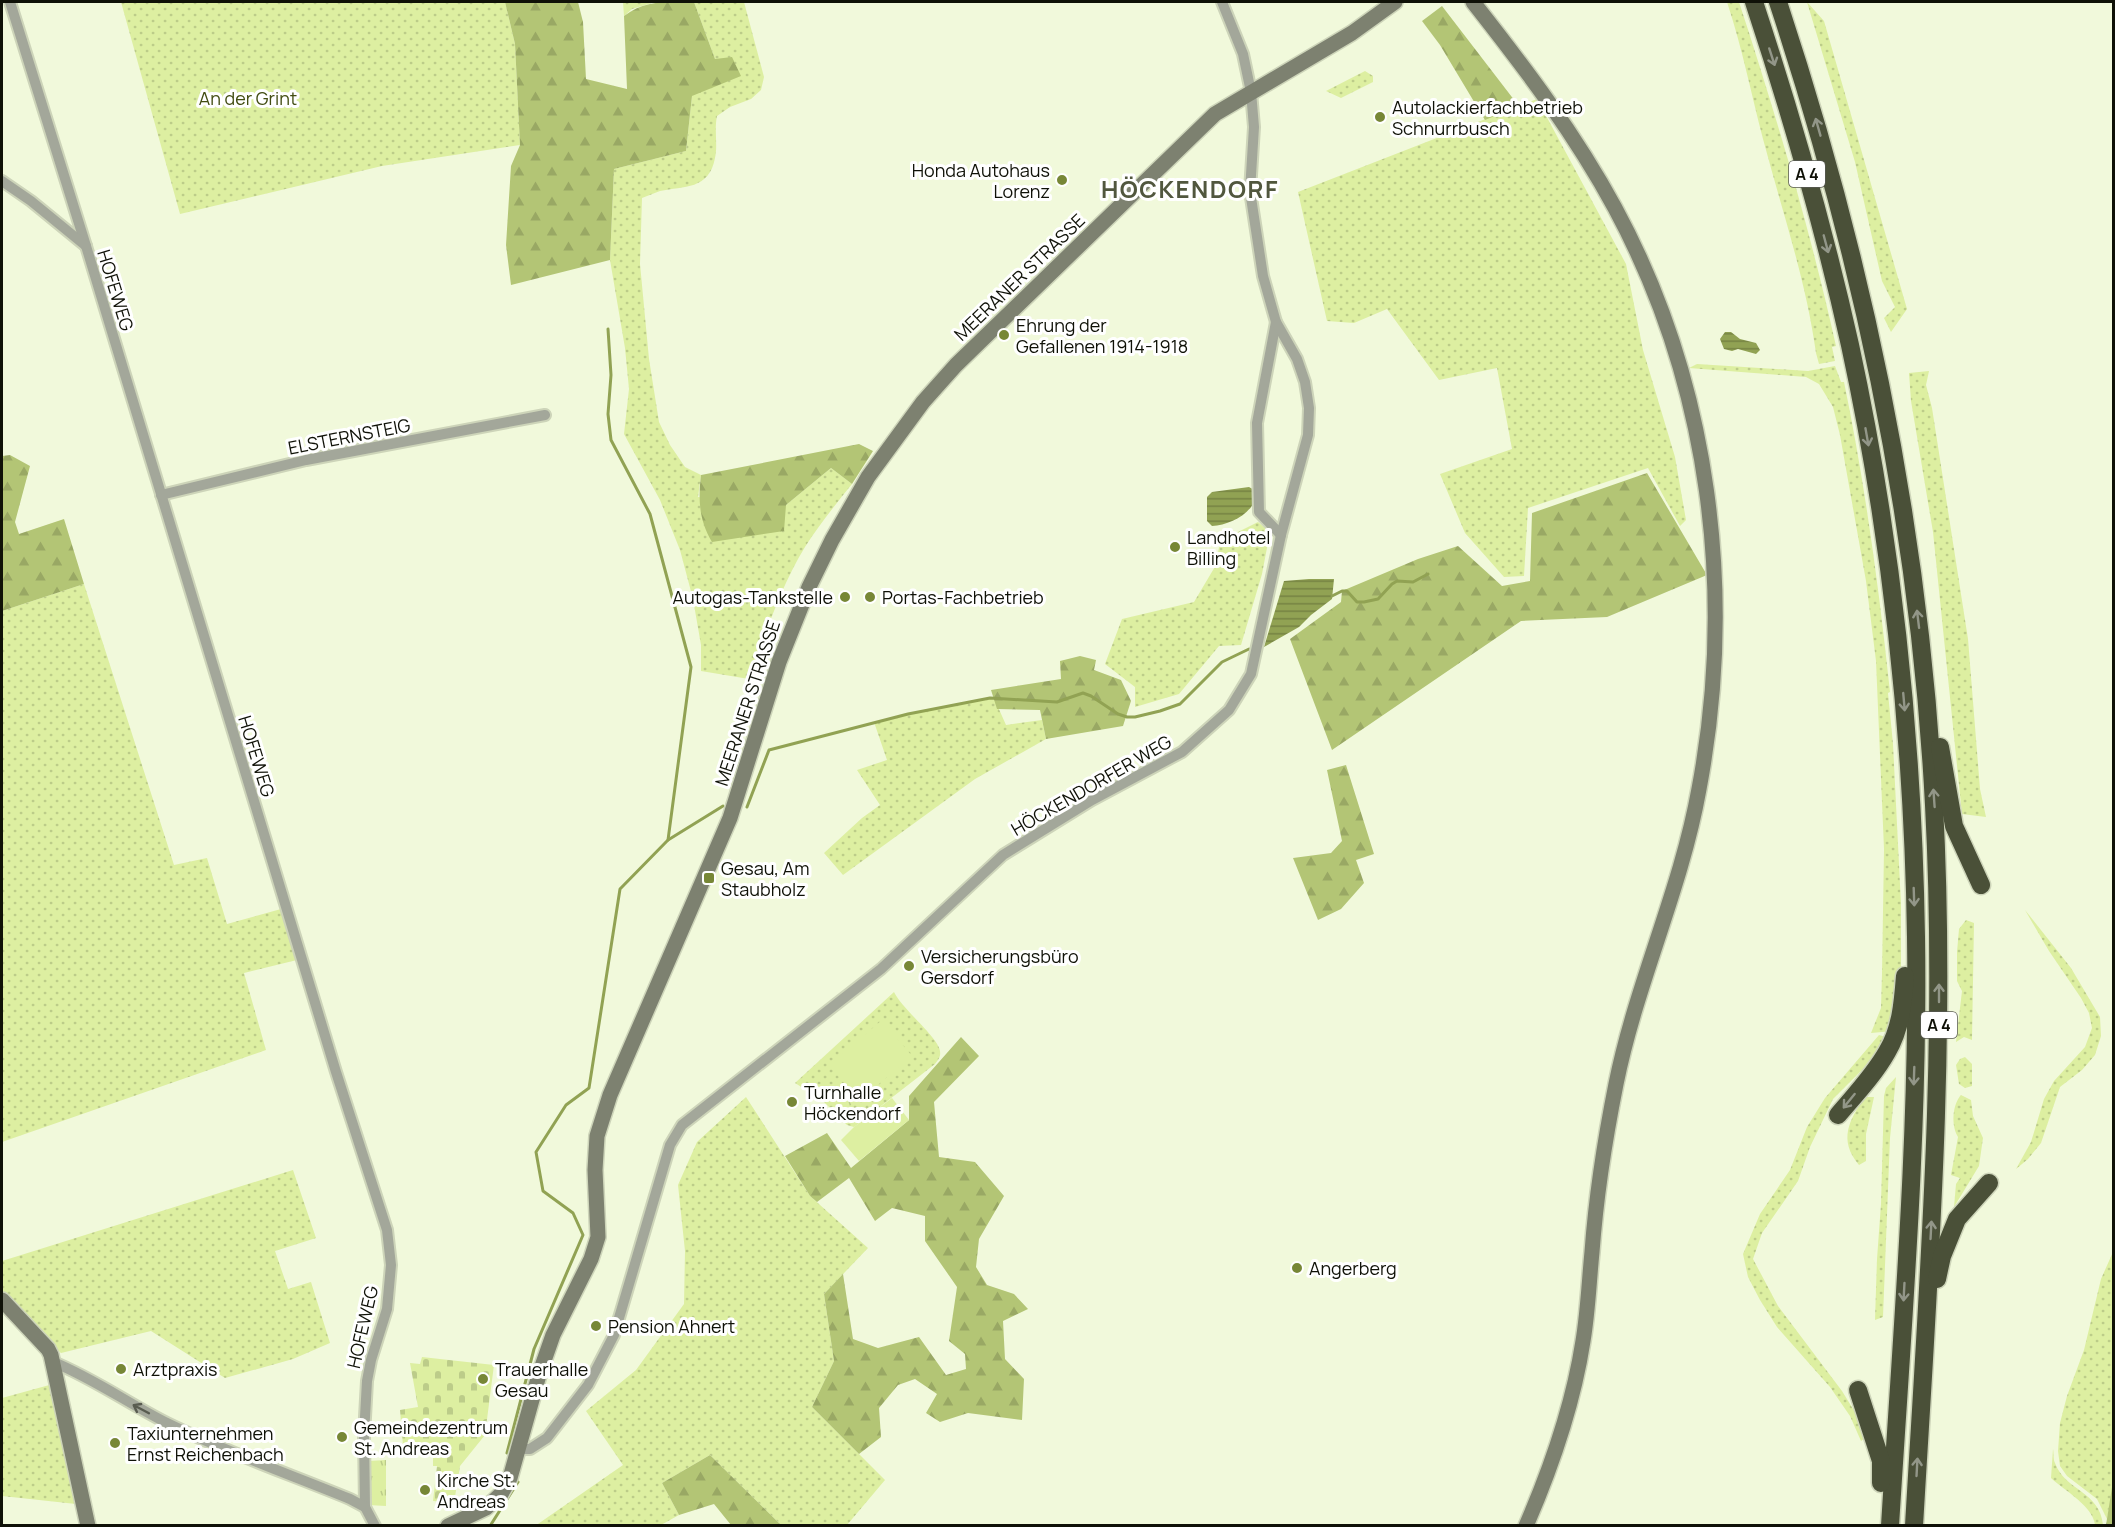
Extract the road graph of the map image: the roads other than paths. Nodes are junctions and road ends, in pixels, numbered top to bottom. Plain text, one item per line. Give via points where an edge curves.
1 (10, 2) edge
2 (1222, 2) edge
3 (1395, 2) edge
4 (1473, 2) edge
5 (1754, 2) edge
6 (1778, 2) edge
7 (1251, 92) junction
8 (2, 181) edge
9 (86, 246) junction
10 (1275, 322) junction
11 (545, 415) dead end
12 (161, 495) junction
13 (1281, 535) junction
14 (1928, 719) junction
15 (1981, 885) dead end
16 (1916, 934) junction
17 (1838, 1114) dead end
18 (1989, 1184) dead end
19 (2, 1300) edge
20 (1926, 1330) junction
21 (53, 1362) junction
22 (1858, 1390) dead end
23 (519, 1449) junction
24 (365, 1507) junction
25 (88, 1526) edge
26 (375, 1526) edge
27 (448, 1526) edge
28 (1526, 1526) edge
29 (1883, 1526) edge
30 (1890, 1526) edge
31 (1914, 1526) edge

1 - 9 street, HOFEWEG
2 - 7 street, HÖCKENDORFER WEG via 1243,54
3 - 7 street, MEERANER STRASSE via 1352,33
4 - 28 street via 1543,92 1595,172 1633,243 1684,385 1704,470 1714,567 1713,689 1699,792 1616,1082 1590,1292 1572,1400
5 -> 16 highway, A 4 via 1807,172 1857,380 1875,482 1898,644 1910,783
14 -> 6 highway, A 4 via 1911,565 1878,369 1830,168
7 - 10 street, HÖCKENDORFER WEG via 1254,127 1250,191 1263,276
7 - 23 street, MEERANER STRASSE via 1215,114 956,365 891,444 832,540 779,662 730,818 610,1095 597,1136 598,1237 553,1335
8 - 9 street
9 - 12 street, HOFEWEG
10 - 13 street via 1257,423 1259,512
10 - 13 street, HÖCKENDORFER WEG via 1297,359 1309,408 1308,435
11 - 12 street, ELSTERNSTEIG via 306,460
12 - 24 street, HOFEWEG via 387,1230 391,1265 387,1308 367,1381
13 - 23 street, HÖCKENDORFER WEG via 1251,674 1229,710 1182,752 1092,800 1003,855 881,969 682,1125 670,1145 614,1335 588,1385 547,1438 530,1449
14 - 15 highway via 1941,749 1954,826
20 -> 14 highway, A 4 via 1939,1020 1935,818
16 -> 17 highway via 1905,974 1901,1016 1887,1052
16 -> 30 highway, A 4 via 1910,1183
18 - 20 highway via 1957,1219 1942,1256
19 - 21 street via 48,1349
31 -> 20 highway, A 4
24 -> 21 street via 167,1423
21 - 25 street
22 - 29 highway via 1881,1461
23 - 27 street, MEERANER STRASSE via 501,1494 486,1508
24 - 26 street, HOFEWEG

